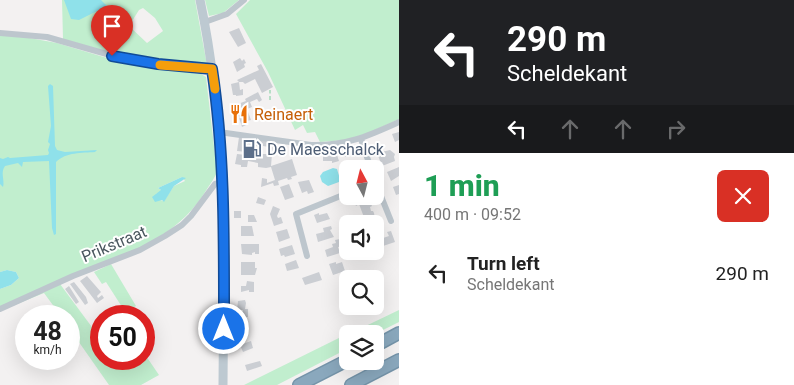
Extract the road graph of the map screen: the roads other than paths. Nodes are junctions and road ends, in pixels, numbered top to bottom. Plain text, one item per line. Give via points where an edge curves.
1 (200, 0) edge
2 (244, 0) edge
3 (205, 22) junction
4 (0, 33) edge
5 (212, 69) junction
6 (399, 122) edge
7 (220, 132) junction
8 (361, 139) junction
9 (368, 160) edge
10 (223, 182) junction
11 (339, 197) edge
12 (384, 204) edge
13 (391, 221) dead end
14 (307, 256) dead end
15 (0, 310) edge
16 (399, 334) edge
17 (384, 342) edge
18 (399, 360) edge
19 (339, 365) edge
20 (223, 385) edge
21 (299, 385) edge
22 (351, 385) edge

1 - 3 main road
2 - 3 street via 227,14
3 - 5 main road
4 - 5 street via 47,37 124,59
5 - 7 main road
6 - 8 street
7 - 8 street via 311,146
7 - 10 main road
8 - 9 street
10 - 15 street, Prikstraat via 215,184 191,216 165,236 140,250
10 - 20 main road
11 - 14 street via 296,214
12 - 13 street
16 - 17 highway
18 - 22 highway
19 - 21 highway

